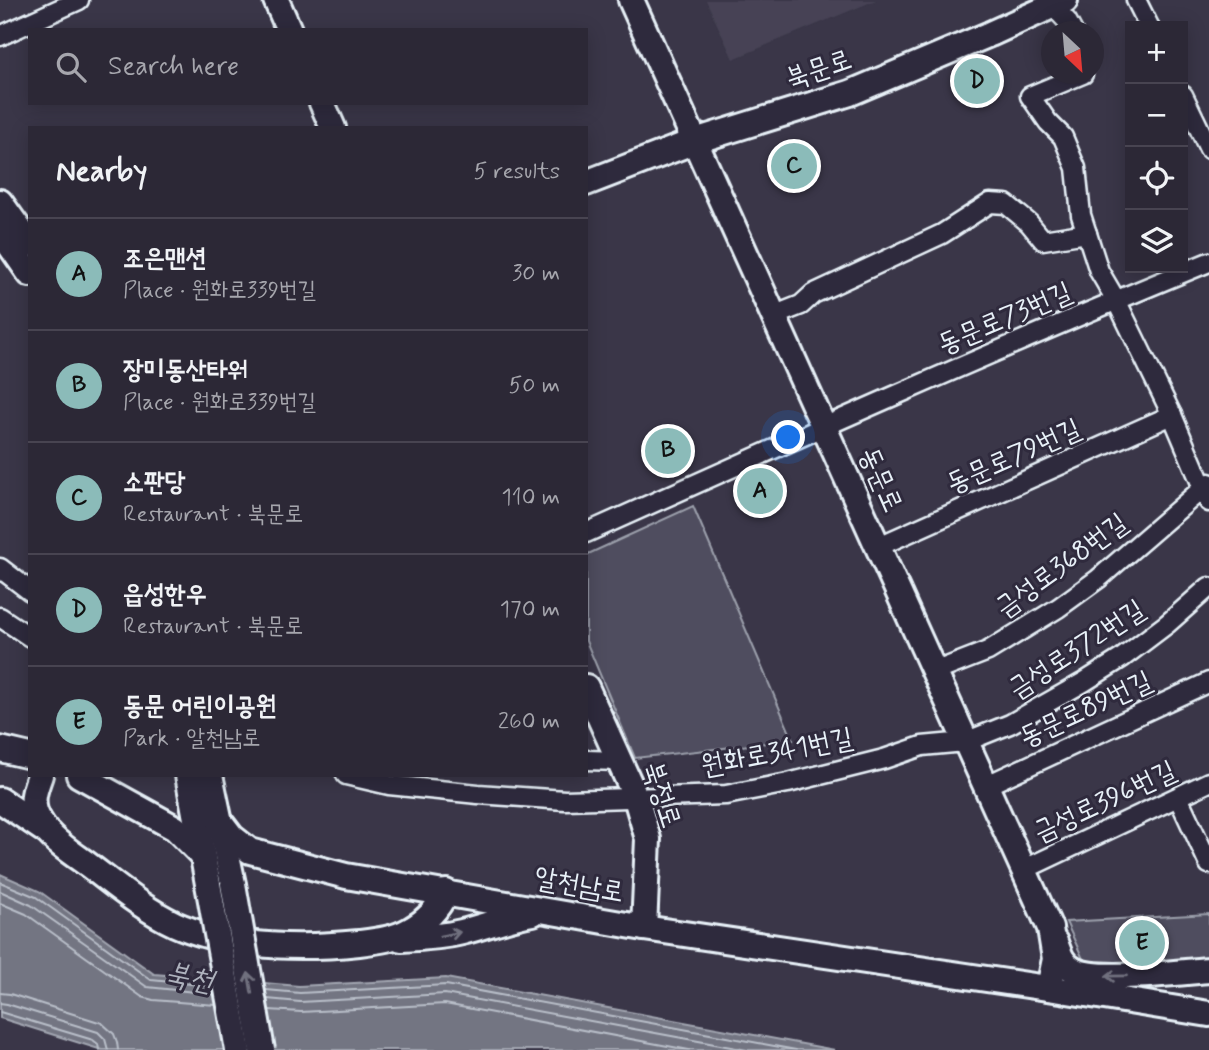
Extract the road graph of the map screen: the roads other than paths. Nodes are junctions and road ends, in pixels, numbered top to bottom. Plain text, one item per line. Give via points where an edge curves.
1 (276, 0) edge
2 (631, 0) edge
3 (1136, 0) edge
4 (73, 1) edge
5 (1059, 3) edge
6 (1068, 21) edge
7 (1146, 21) edge
8 (288, 28) edge
9 (0, 36) edge
10 (1059, 84) edge
11 (323, 105) edge
12 (1188, 105) edge
13 (332, 126) edge
14 (695, 141) junction
15 (1209, 149) edge
16 (588, 182) edge
17 (0, 202) edge
18 (0, 231) edge
19 (1087, 233) junction
20 (28, 241) edge
21 (1209, 262) edge
22 (28, 271) edge
23 (1116, 300) junction
24 (773, 316) junction
25 (1172, 415) junction
26 (823, 427) junction
27 (1207, 491) edge
28 (588, 532) edge
29 (877, 547) junction
30 (0, 568) edge
31 (1209, 587) edge
32 (28, 589) edge
33 (0, 617) edge
34 (28, 636) edge
35 (934, 672) junction
36 (1209, 682) edge
37 (588, 691) edge
38 (965, 742) junction
39 (0, 749) edge
40 (28, 755) edge
41 (588, 760) edge
42 (619, 761) junction
43 (39, 777) edge
44 (83, 777) edge
45 (188, 777) edge
46 (210, 777) edge
47 (355, 777) edge
48 (1209, 782) edge
49 (985, 786) junction
50 (1178, 797) junction
51 (636, 798) junction
52 (0, 800) edge
53 (194, 810) junction
54 (175, 828) junction
55 (47, 831) junction
56 (202, 855) junction
57 (1209, 864) edge
58 (237, 865) junction
59 (1023, 870) junction
60 (446, 892) junction
61 (548, 910) junction
62 (644, 928) junction
63 (1050, 928) junction
64 (382, 940) junction
65 (1209, 970) edge
66 (1049, 988) junction
67 (1209, 994) edge
68 (1173, 1008) junction
69 (1209, 1014) edge
70 (238, 1050) edge
71 (262, 1050) edge

1 - 8 street
2 - 14 street, 동문로
3 - 7 street
4 - 9 street
5 - 6 street
5 - 14 street, 북문로 via 850,93
10 - 19 street via 1030,96 1068,147
11 - 13 street
12 - 15 street
14 - 16 street, 북문로
14 - 24 street, 동문로
17 - 20 street
18 - 22 street
19 - 23 street via 1099,271
19 - 24 street via 1043,240 1006,204 990,203 942,234
21 - 23 street, 동문로73번길
23 - 25 street
23 - 26 street, 동문로73번길
24 - 26 street, 동문로
25 - 27 street
25 - 29 street, 동문로79번길
26 - 28 street, 동문로73번길
26 - 29 street, 동문로
27 - 35 street, 금성로368번길 via 1058,608 988,651
29 - 35 street, 동문로
30 - 32 street
31 - 38 street, 금성로372번길 via 1122,658 1010,724
33 - 34 street
35 - 38 street, 동문로
36 - 49 street, 동문로89번길
37 - 42 street, 북정로
38 - 49 street, 동문로
38 - 51 street, 원화로341번길 via 922,746 874,762 726,795
39 - 40 street
41 - 42 street
42 - 51 street, 북정로
43 - 55 street via 33,798
44 - 54 street
45 - 53 street
46 - 58 street via 219,820 232,837
47 - 51 street, 원화로341번길 via 478,794 565,800
48 - 50 street, 금성로396번길
49 - 59 street, 동문로
50 - 57 street
50 - 59 street, 금성로396번길
51 - 62 street, 북정로 via 648,839
52 - 55 street
53 - 54 street
53 - 56 street
54 - 56 street
55 - 64 street via 136,901 209,936 295,946
56 - 70 street, bridge
58 - 60 street, 알천남로
71 -> 58 street, bridge
59 - 63 street, 동문로
60 - 61 street, 알천남로
60 - 64 street via 433,914 409,931
61 - 62 street, 알천남로
64 -> 61 street via 441,936
62 - 66 street, 알천남로
65 -> 63 street via 1110,977 1075,971 1062,961
63 - 66 street, 동문로 via 1055,959
66 - 68 street, 알천남로
67 - 68 street
68 - 69 street, 알천남로

